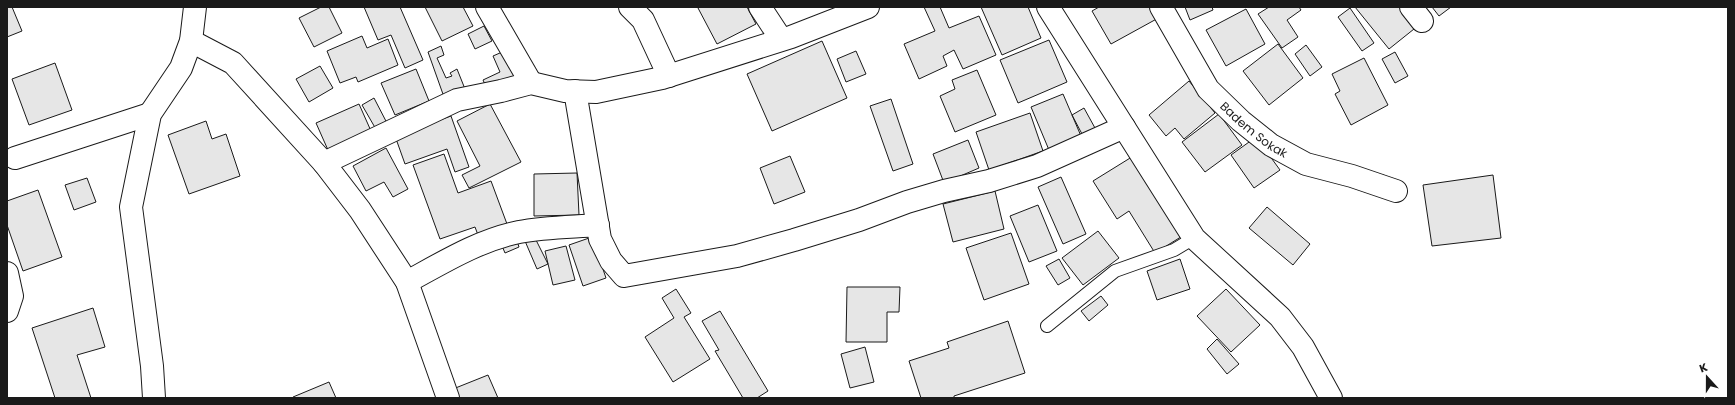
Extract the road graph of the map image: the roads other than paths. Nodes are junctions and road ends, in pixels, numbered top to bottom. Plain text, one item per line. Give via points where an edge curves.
1 (195, 7) edge
2 (630, 7) edge
3 (760, 7) edge
4 (868, 7) edge
5 (1048, 7) edge
6 (1161, 7) edge
7 (490, 8) edge
8 (781, 39) junction
9 (191, 41) junction
10 (669, 76) junction
11 (531, 83) junction
12 (575, 91) junction
13 (150, 114) junction
14 (1124, 127) junction
15 (10, 160) edge
16 (324, 163) junction
17 (1396, 191) dead end
18 (598, 225) junction
19 (1194, 238) junction
20 (7, 273) edge
21 (407, 282) junction
22 (7, 312) edge
23 (1047, 326) dead end
24 (154, 398) edge
25 (448, 398) edge
26 (1331, 398) edge

1 - 9 street
2 - 10 street via 643,20
3 - 8 street
4 - 8 street
5 - 14 street
6 - 17 street, Badem Sokak via 1208,89 1271,145 1306,164
7 - 11 street
8 - 10 street
9 - 13 street via 181,68
9 - 16 street via 233,63
10 - 12 street via 596,92
11 - 12 street
11 - 16 street via 457,100
12 - 18 street
13 - 15 street
13 - 24 street via 131,207
14 - 18 street via 1037,166 907,202 859,220 730,258 624,276 611,261 600,239
14 - 19 street
16 - 21 street via 360,210
18 - 21 street via 518,232 478,245
19 - 23 lane via 1174,250 1115,271
19 - 26 street via 1280,317 1303,346
20 - 22 street via 12,296
21 - 25 street

